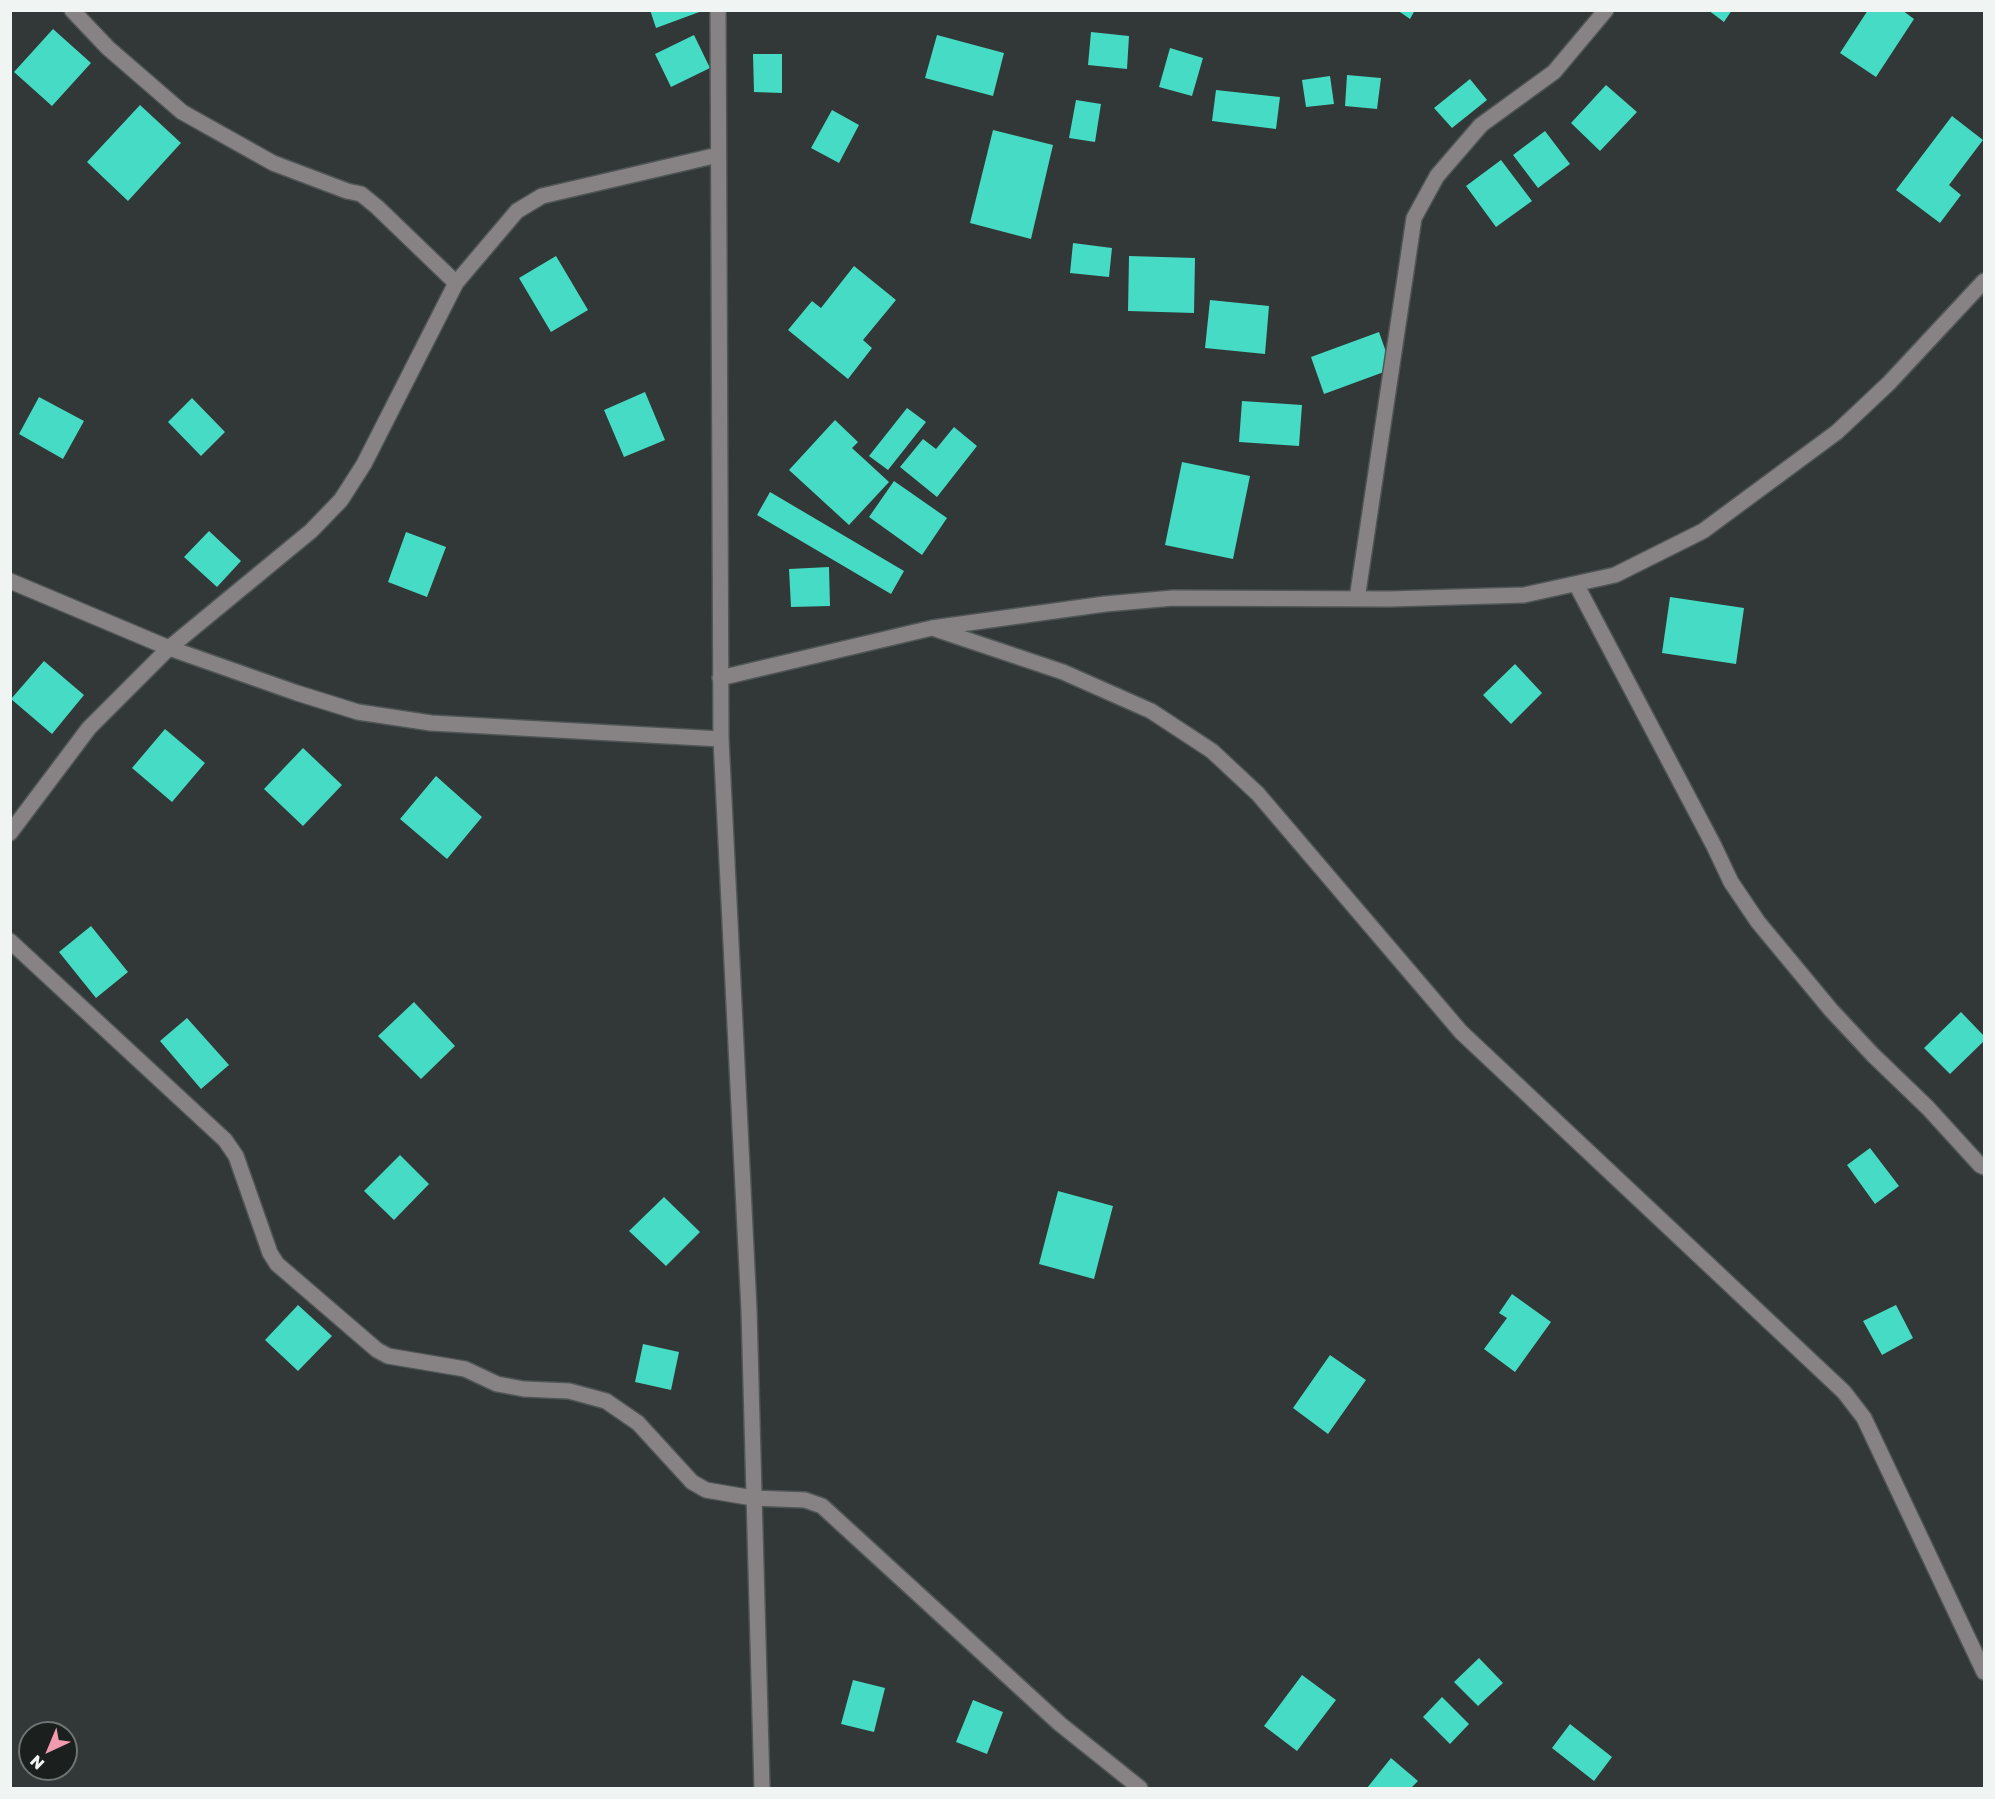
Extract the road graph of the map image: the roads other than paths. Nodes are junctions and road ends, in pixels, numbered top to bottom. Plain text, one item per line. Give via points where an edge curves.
1 (72, 10) edge
2 (718, 10) edge
3 (1606, 10) edge
4 (718, 155) junction
5 (1984, 280) edge
6 (456, 283) junction
7 (10, 581) edge
8 (1576, 584) junction
9 (1357, 599) junction
10 (932, 628) junction
11 (169, 648) junction
12 (720, 678) junction
13 (721, 739) junction
14 (10, 833) edge
15 (10, 941) edge
16 (1984, 1167) edge
17 (753, 1498) junction
18 (1984, 1672) edge
19 (762, 1788) edge
20 (1140, 1788) edge

1 - 6 street via 108,48 182,112 273,164 361,194
2 - 4 street
3 - 9 street via 1554,72 1481,125 1437,176 1414,218
4 - 6 street via 542,196 517,211
4 - 12 street
5 - 8 street via 1889,383 1837,432 1703,531 1615,575
6 - 11 street via 364,464 340,500 311,531
7 - 11 street
8 - 9 street via 1524,595
8 - 16 street via 1731,882 1758,922 1838,1017
9 - 10 street via 1173,598
10 - 12 street
10 - 18 street via 1064,672 1151,711 1212,751 1258,794 1461,1032 1844,1392 1864,1418
11 - 13 street via 358,712 431,723
11 - 14 street via 89,728
12 - 13 street
13 - 17 street via 749,1310
15 - 17 street via 225,1140 236,1156 277,1264 377,1350 388,1356 465,1369 497,1384 569,1391 606,1401 638,1423 692,1482 706,1490
17 - 19 street
17 - 20 street via 805,1500 822,1506 1060,1724

